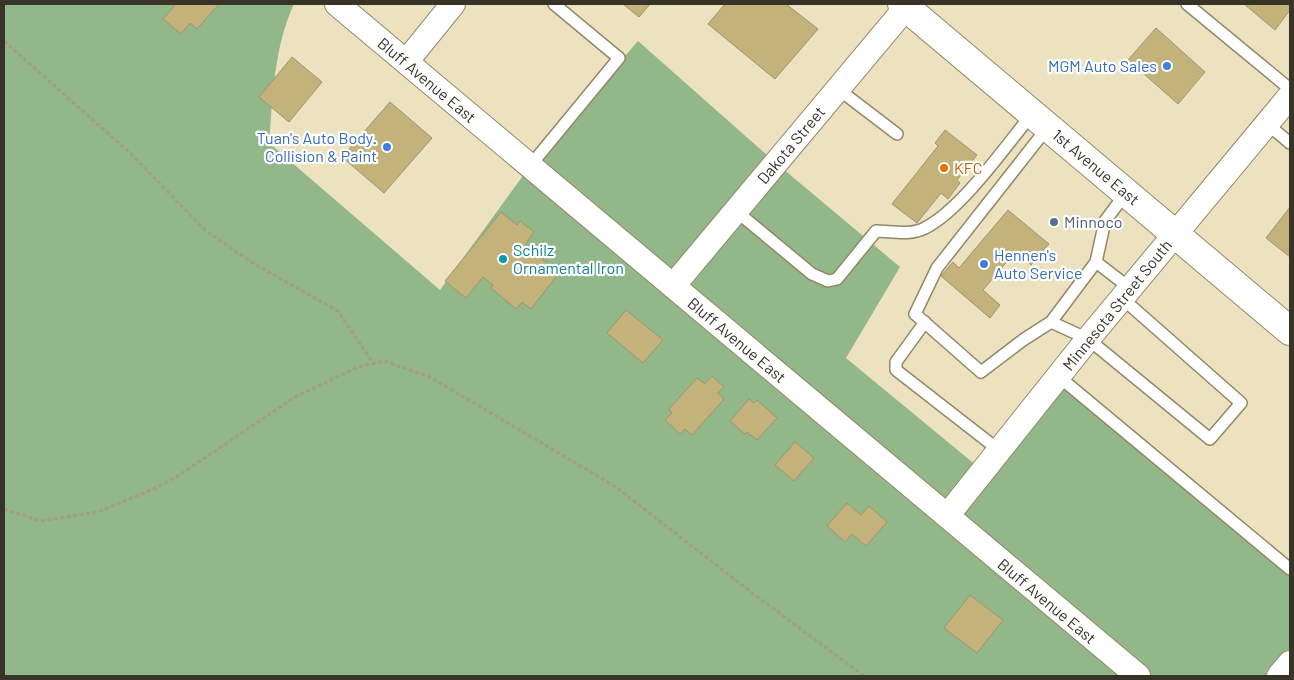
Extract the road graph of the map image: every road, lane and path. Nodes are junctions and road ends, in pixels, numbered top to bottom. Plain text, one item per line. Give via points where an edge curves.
1 (453, 4) edge
2 (554, 4) edge
3 (1187, 4) edge
4 (906, 5) edge
5 (345, 6) edge
6 (4, 41) edge
7 (406, 62) junction
8 (838, 89) junction
9 (1290, 89) edge
10 (1290, 96) edge
11 (1040, 120) junction
12 (1267, 124) junction
13 (898, 134) dead end
14 (1290, 143) edge
15 (530, 166) junction
16 (1126, 192) junction
17 (736, 211) junction
18 (1175, 234) junction
19 (1096, 262) junction
20 (673, 286) junction
21 (1127, 294) junction
22 (925, 322) junction
23 (1051, 322) junction
24 (1290, 331) edge
25 (1088, 339) junction
26 (373, 364) junction
27 (1058, 376) junction
28 (1000, 451) junction
29 (4, 509) edge
30 (947, 516) junction
31 (1290, 569) edge
32 (1290, 663) edge
33 (864, 676) edge
34 (1138, 676) edge
35 (1279, 676) edge

1 - 7 street
2 - 15 lane via 619,58
3 - 9 lane
4 - 8 street, Dakota Street
4 - 11 main road, 1st Avenue East
5 - 7 street, Bluff Avenue East
6 - 26 path via 130,153 206,231 256,265 338,311
7 - 15 street, Bluff Avenue East
8 - 13 lane
8 - 17 street, Dakota Street
10 - 12 street, Minnesota Street South
11 - 16 main road, 1st Avenue East
11 - 17 lane via 946,217 924,229 910,232 876,232 837,279 828,281 812,274
11 - 22 lane via 936,268 916,314
12 - 14 lane
12 - 18 street, Minnesota Street South
15 - 20 street, Bluff Avenue East
16 - 18 main road, 1st Avenue East
16 - 19 lane via 1105,221
17 - 20 street, Dakota Street
18 - 21 street, Minnesota Street South
18 - 24 main road, 1st Avenue East
19 - 21 lane
19 - 23 lane
20 - 30 street, Bluff Avenue East
21 - 25 street, Minnesota Street South
21 - 25 lane via 1241,403 1210,440
22 - 23 lane via 981,372
22 - 28 lane via 896,362 896,370
23 - 25 lane
25 - 27 street, Minnesota Street South
26 - 29 path via 358,367 295,397 178,476 98,512 40,521
26 - 33 path via 384,361 430,377 616,487
27 - 28 street, Minnesota Street South
27 - 31 lane
28 - 30 street, Minnesota Street South
30 - 34 street, Bluff Avenue East
32 - 35 street

